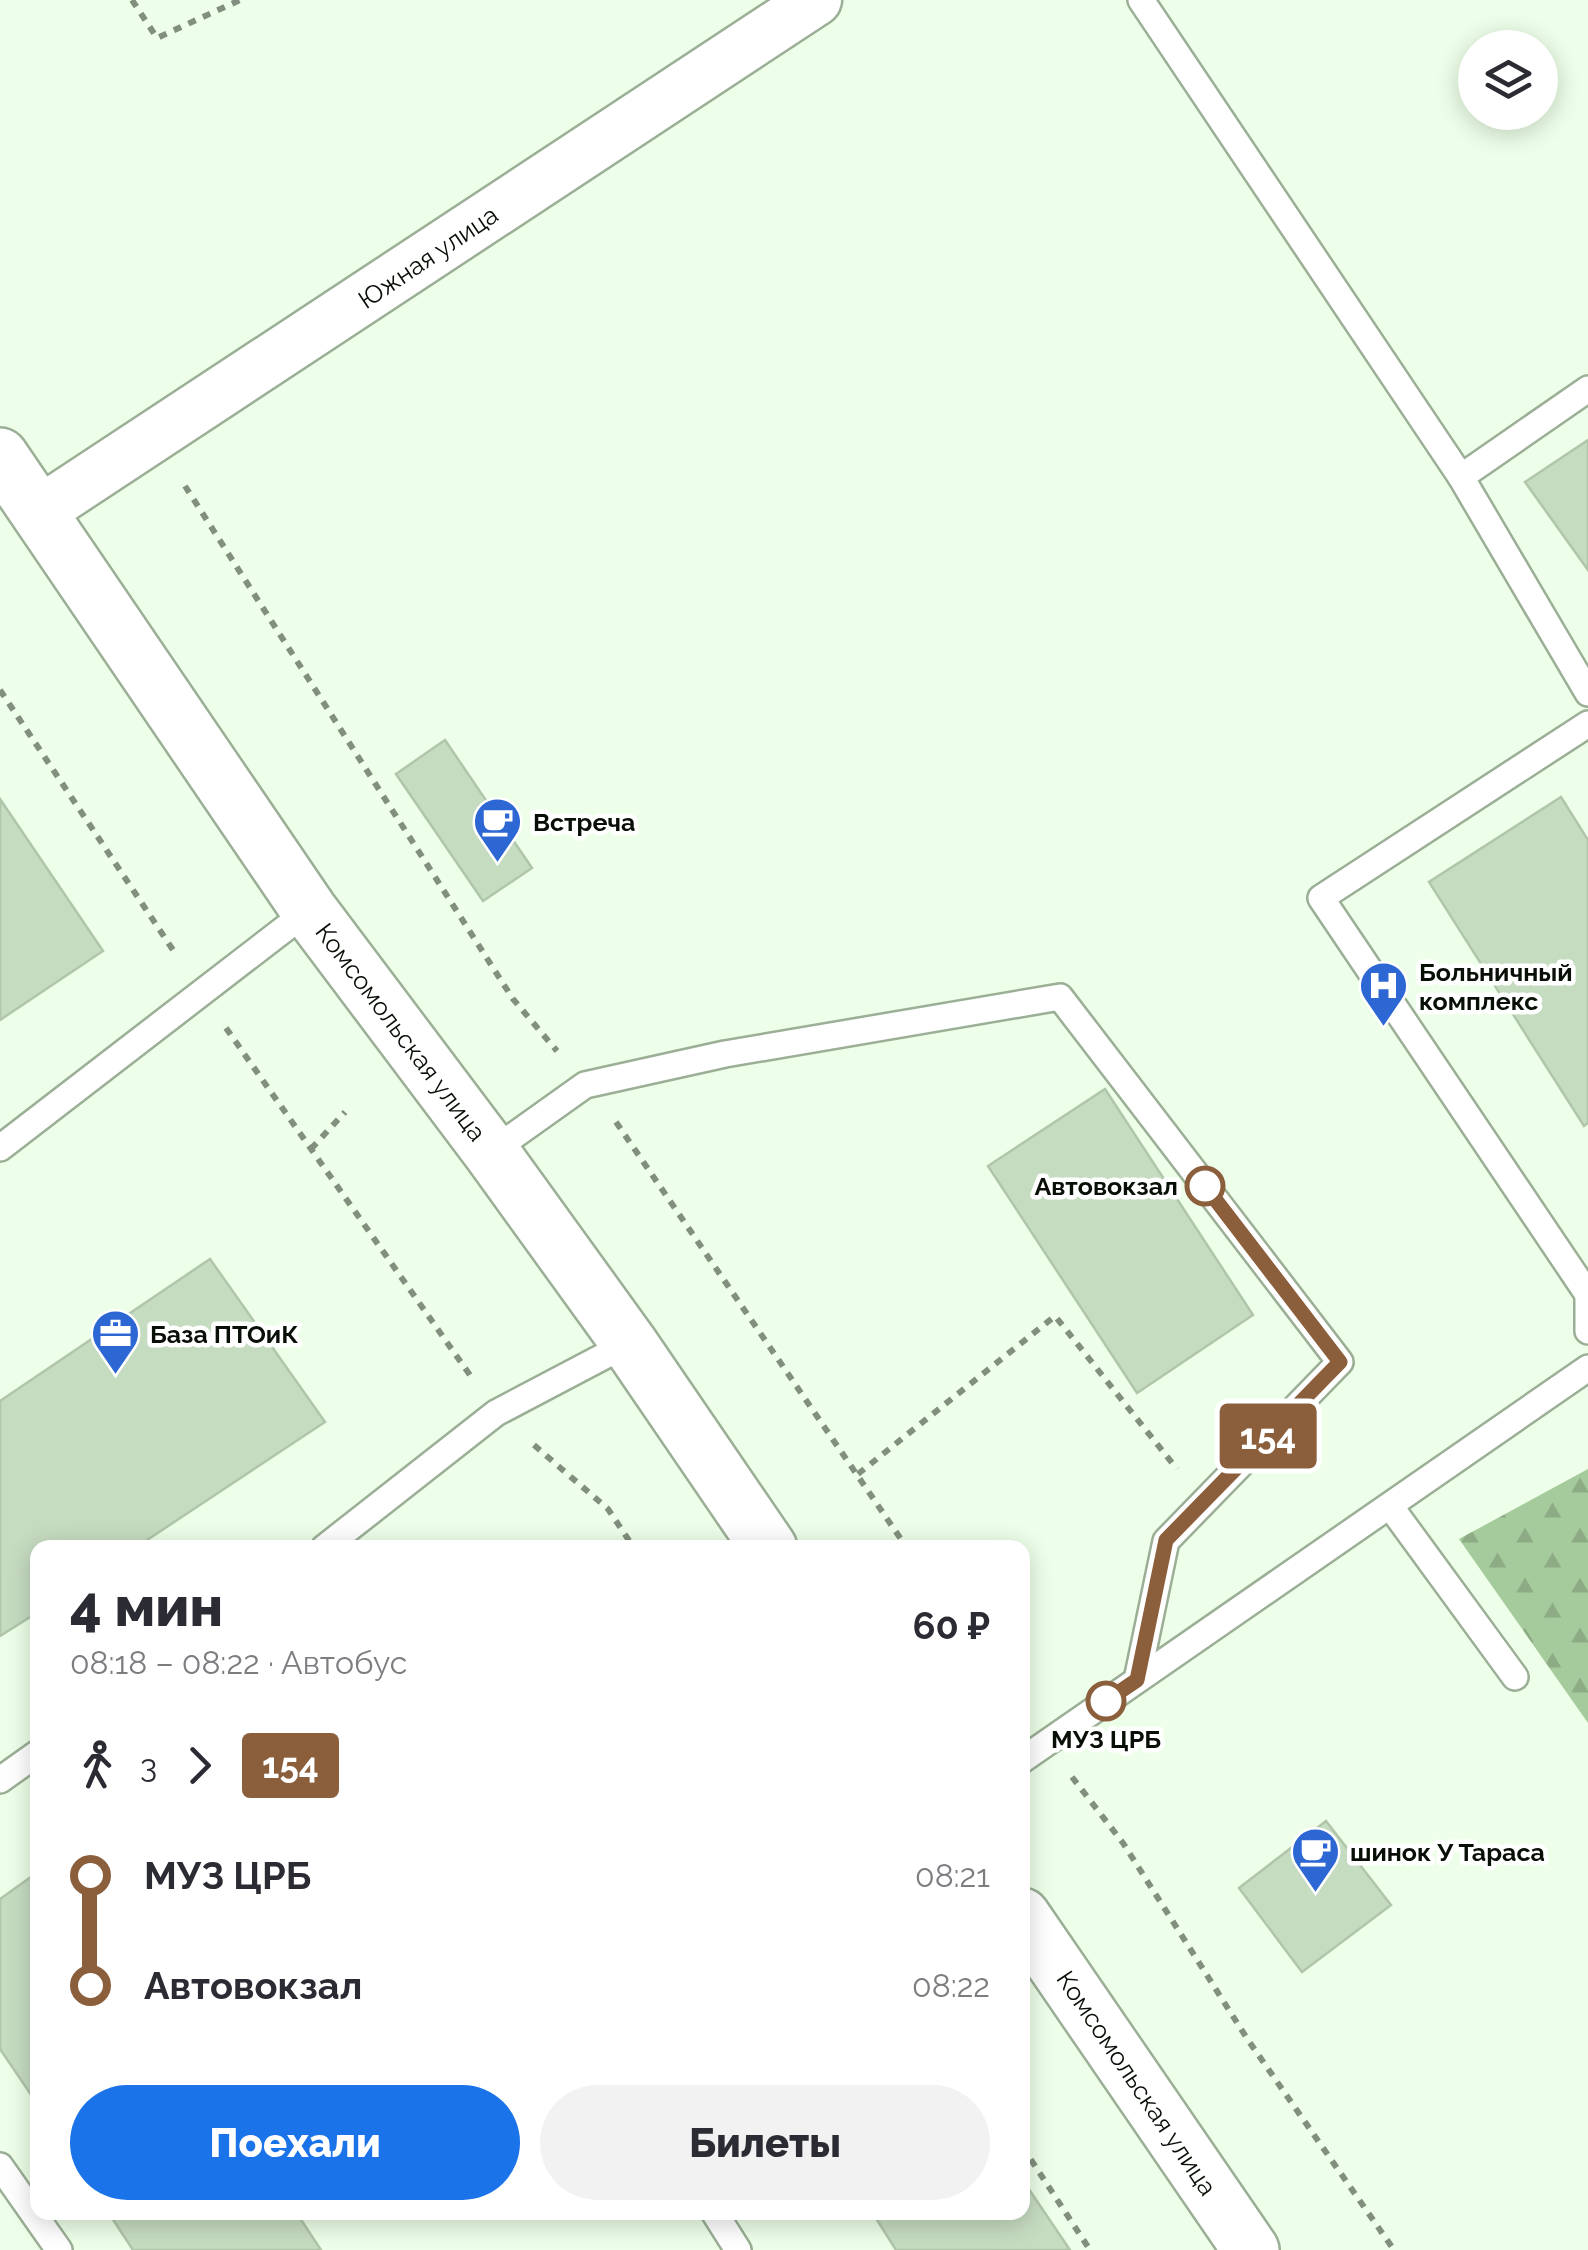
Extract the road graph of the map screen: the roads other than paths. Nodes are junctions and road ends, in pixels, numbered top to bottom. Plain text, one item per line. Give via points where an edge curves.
1 (816, 0) edge
2 (1142, 0) edge
3 (1588, 389) edge
4 (0, 456) edge
5 (1461, 478) junction
6 (39, 512) junction
7 (1588, 693) edge
8 (1588, 724) edge
9 (309, 910) junction
10 (0, 1148) edge
11 (491, 1152) junction
12 (1588, 1293) edge
13 (1588, 1332) edge
14 (628, 1343) junction
15 (1588, 1368) edge
16 (1390, 1506) junction
17 (334, 1540) edge
18 (763, 1540) edge
19 (1515, 1677) dead end
20 (1137, 1680) junction
21 (1030, 1754) edge
22 (30, 1759) edge
23 (0, 1780) edge
24 (1030, 1928) edge
25 (0, 2166) edge
26 (30, 2208) edge
27 (39, 2220) edge
28 (719, 2220) edge
29 (60, 2250) edge
30 (738, 2250) edge
31 (1251, 2250) edge

1 - 6 street, Южная улица
2 - 5 lane
3 - 5 lane
4 - 6 street, Комсомольская улица
5 - 7 lane
6 - 9 street, Комсомольская улица
8 - 12 lane via 1321,898
9 - 10 lane
9 - 11 street, Комсомольская улица
11 - 14 street, Комсомольская улица
11 - 20 lane via 585,1085 1060,997 1340,1362 1166,1540
12 - 13 lane
14 - 17 lane via 496,1413
14 - 18 street, Комсомольская улица
15 - 16 lane
16 - 19 lane
16 - 20 lane
20 - 21 lane
22 - 23 lane
24 - 31 street, Комсомольская улица
25 - 26 lane
27 - 29 lane
28 - 30 lane

